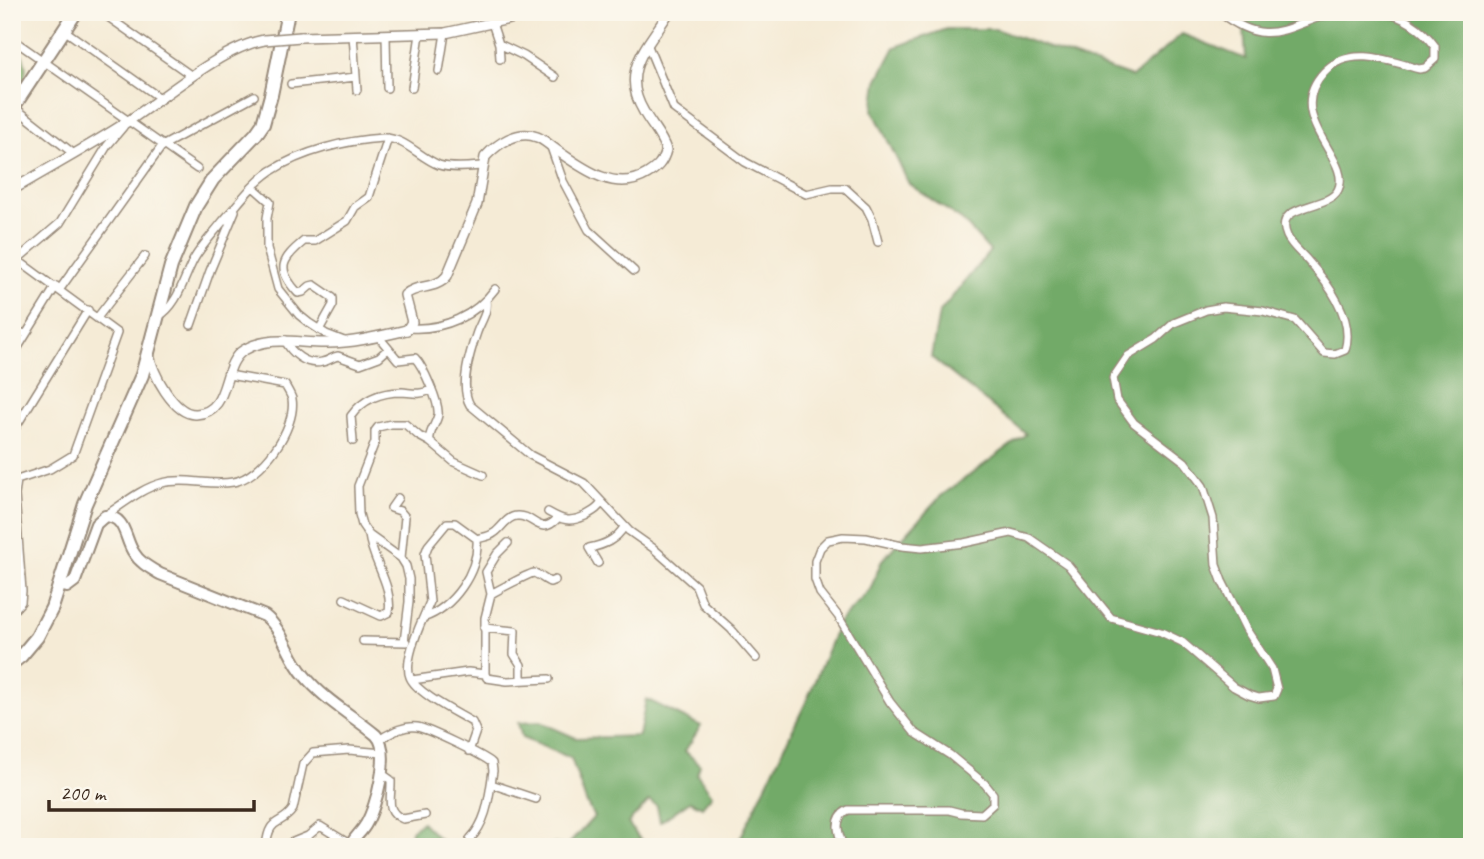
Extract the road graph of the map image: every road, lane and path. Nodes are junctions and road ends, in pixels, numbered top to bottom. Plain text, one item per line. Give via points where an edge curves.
1 (76, 12) edge
2 (288, 12) edge
3 (669, 12) edge
4 (1219, 12) edge
5 (1336, 12) edge
6 (1381, 12) edge
7 (105, 13) edge
8 (550, 13) edge
9 (492, 23) junction
10 (64, 30) junction
11 (445, 33) junction
12 (420, 34) junction
13 (353, 35) junction
14 (386, 35) junction
15 (12, 39) edge
16 (499, 44) junction
17 (648, 46) junction
18 (500, 59) dead end
19 (43, 62) junction
20 (439, 71) dead end
21 (192, 76) junction
22 (555, 76) dead end
23 (356, 77) junction
24 (291, 84) dead end
25 (387, 88) dead end
26 (412, 88) dead end
27 (358, 90) dead end
28 (254, 96) dead end
29 (160, 98) junction
30 (13, 108) edge
31 (128, 121) junction
32 (388, 138) junction
33 (162, 146) junction
34 (551, 147) junction
35 (74, 154) junction
36 (482, 166) junction
37 (197, 169) dead end
38 (253, 187) junction
39 (12, 190) edge
40 (238, 204) junction
41 (878, 242) dead end
42 (145, 256) dead end
43 (14, 260) edge
44 (634, 271) dead end
45 (58, 288) junction
46 (495, 289) dead end
47 (486, 300) junction
48 (88, 310) junction
49 (158, 317) junction
50 (97, 318) junction
51 (191, 326) dead end
52 (410, 328) junction
53 (12, 330) edge
54 (319, 330) junction
55 (26, 334) junction
56 (378, 336) junction
57 (285, 340) junction
58 (344, 341) junction
59 (388, 349) junction
60 (149, 352) junction
61 (12, 357) edge
62 (229, 374) junction
63 (430, 390) junction
64 (12, 433) edge
65 (353, 441) dead end
66 (430, 442) junction
67 (483, 475) dead end
68 (15, 478) edge
69 (398, 498) dead end
70 (602, 502) junction
71 (548, 512) dead end
72 (105, 516) junction
73 (558, 518) junction
74 (624, 527) junction
75 (369, 535) junction
76 (477, 539) junction
77 (508, 543) dead end
78 (401, 558) junction
79 (16, 561) edge
80 (598, 563) dead end
81 (472, 565) junction
82 (486, 572) junction
83 (555, 580) dead end
84 (59, 585) junction
85 (491, 594) junction
86 (344, 598) dead end
87 (12, 612) edge
88 (423, 618) junction
89 (484, 628) junction
90 (363, 641) dead end
91 (404, 642) junction
92 (413, 643) junction
93 (756, 659) dead end
94 (12, 663) edge
95 (485, 674) junction
96 (549, 679) dead end
97 (412, 680) junction
98 (521, 680) junction
99 (380, 739) junction
100 (469, 751) junction
101 (383, 753) junction
102 (381, 773) junction
103 (491, 785) junction
104 (536, 799) dead end
105 (425, 815) dead end
106 (470, 839) dead end
107 (350, 846) edge
108 (267, 847) edge
109 (281, 847) edge
110 (843, 847) edge

1 - 10 main road
2 - 49 main road via 262,124 213,179 196,206 171,266
3 - 17 street
4 - 5 street via 1247,29 1270,34
6 - 110 street via 1415,25 1435,46 1435,59 1419,69 1356,55 1327,69 1315,83 1310,107 1337,166 1339,188 1320,205 1288,214 1285,222 1287,236 1331,287 1346,326 1345,350 1324,353 1295,320 1223,307 1174,323 1128,356 1114,378 1117,400 1134,423 1185,462 1203,486 1216,535 1216,565 1228,596 1272,669 1277,689 1274,696 1249,695 1182,642 1111,618 1068,565 1029,538 1011,533 922,548 866,538 828,540 815,561 820,593 890,702 914,732 950,755 993,794 993,804 982,814 848,810 838,820
7 - 21 street
8 - 9 street
9 - 11 street
9 - 16 street
10 - 19 main road
10 - 29 street
11 - 12 street
11 - 20 street
12 - 14 street
12 - 26 street
13 - 14 street
13 - 21 street, bridge via 248,43
13 - 23 street
14 - 25 street
15 - 19 street
16 - 18 street
16 - 22 street
17 - 34 street via 633,71 634,88 664,143 660,164 634,180 612,182
17 - 41 street via 674,109 746,162 806,194 845,188 866,206
19 - 30 main road
19 - 31 street
21 - 29 street
23 - 24 street
23 - 27 street
28 - 33 street
29 - 31 street
30 - 35 street
31 - 33 street
31 - 35 street
31 - 43 street via 107,146 60,223
32 - 36 street via 440,165
32 - 38 street via 352,142 299,158
32 - 54 street via 369,197 347,220 315,241 304,241 287,256 283,272 297,292 314,285 333,299
33 - 37 street
33 - 45 street
34 - 36 street via 536,136 507,139 490,152
34 - 44 street via 589,230
35 - 39 street
36 - 52 street via 477,204 447,276 436,285 405,295
38 - 40 street
38 - 54 street via 270,202 267,248 278,289 299,315
40 - 49 street via 196,256 175,301
40 - 51 street
42 - 50 street
43 - 45 street
45 - 48 street
45 - 55 street
46 - 47 street
47 - 52 street via 456,321 428,329
47 - 70 street via 470,358 468,402 520,448 573,476
48 - 50 street
48 - 64 street
49 - 60 main road
50 - 68 street via 117,333 74,454 50,468
52 - 56 street
53 - 55 street
54 - 58 street
55 - 61 street
56 - 58 street
56 - 59 street
57 - 58 street
57 - 59 street via 297,356 320,363 336,356 360,365
57 - 62 street via 247,348 236,355
59 - 63 street via 399,360 417,359
60 - 62 street via 155,372 184,411 210,410
60 - 84 main road via 85,504
62 - 72 street via 285,385 292,400 290,419 270,458 236,482 163,482
63 - 65 street via 418,395 402,392 371,397 351,416
63 - 66 street via 438,408
66 - 67 street via 454,462
66 - 75 street via 405,424 381,425 375,431 358,486 359,519
68 - 79 street
69 - 78 street via 391,508 405,517
70 - 73 street via 593,513 575,520
70 - 74 street
71 - 73 street
72 - 84 main road via 96,524 75,581 67,587
72 - 99 main road via 117,518 132,550 147,566 273,622 288,652 318,692
73 - 76 street via 542,526 514,516 492,535
74 - 80 street via 617,537 589,548
74 - 93 street via 696,586 703,604
75 - 78 street
75 - 86 street via 389,593 389,612 381,615
76 - 81 street
76 - 88 street via 451,523 444,525 428,546 425,563 430,602
77 - 82 street
78 - 91 street via 409,579
79 - 87 street via 21,602
81 - 82 street
81 - 88 street via 447,605
82 - 85 street
83 - 85 street via 529,573
84 - 94 main road via 37,638
85 - 89 street
88 - 92 street
89 - 95 street
89 - 98 street via 515,631 514,654 521,665
90 - 91 street
91 - 92 street
92 - 97 street via 408,670
95 - 97 street
95 - 98 street via 491,680
96 - 98 street
97 - 100 street via 472,722 476,731
99 - 100 street via 416,727
99 - 101 main road
100 - 103 street via 492,763
101 - 102 main road
101 - 108 street via 313,753 303,764 293,810 276,821
102 - 105 street via 391,780 393,813 403,819
102 - 107 main road via 368,820
103 - 104 street
103 - 106 street via 483,822
107 - 109 street via 320,826

